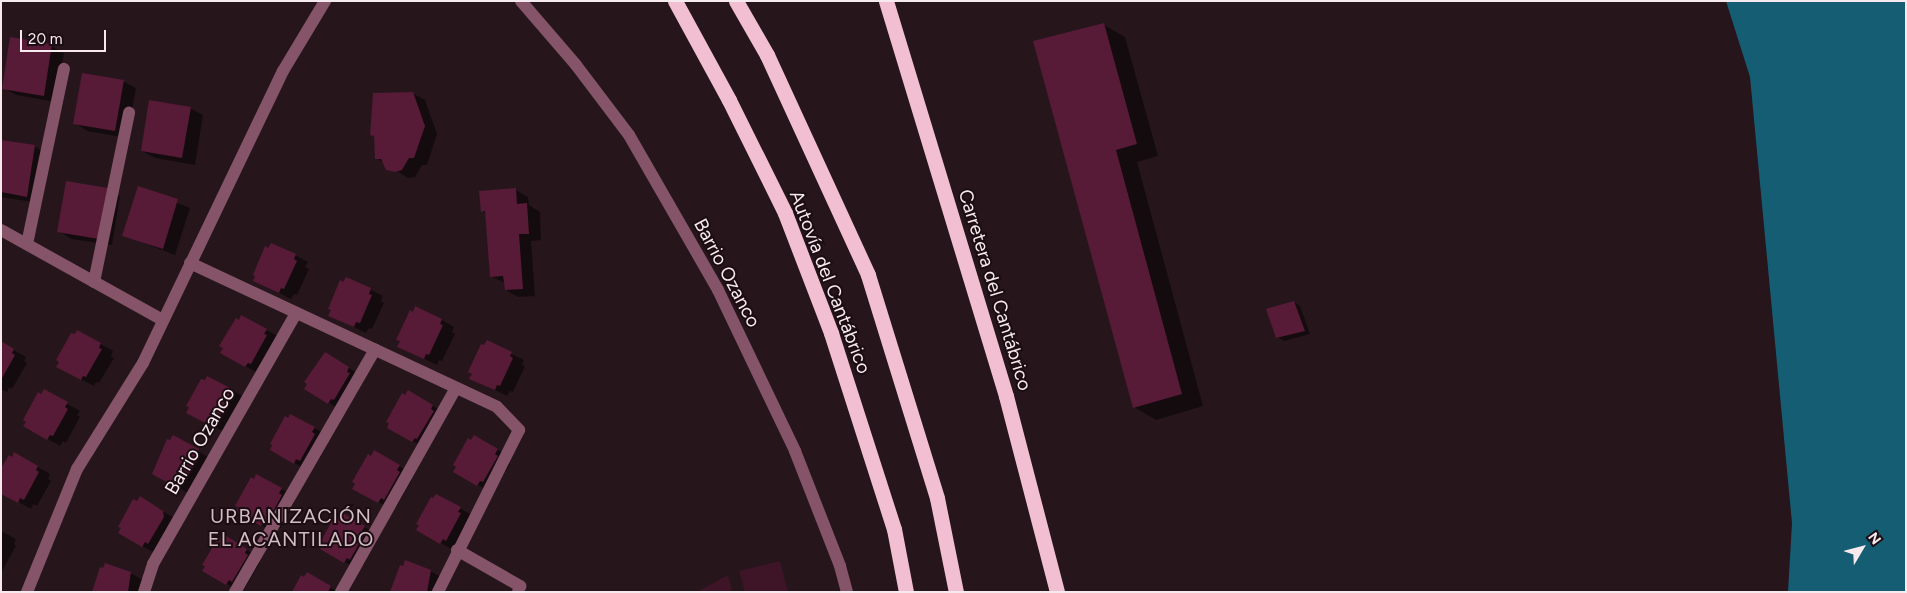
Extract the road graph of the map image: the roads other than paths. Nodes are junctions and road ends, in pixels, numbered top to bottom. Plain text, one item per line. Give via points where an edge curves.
1 (325, 1) edge
2 (521, 1) edge
3 (675, 1) edge
4 (736, 1) edge
5 (886, 1) edge
6 (64, 69) dead end
7 (129, 113) dead end
8 (1, 230) edge
9 (26, 244) junction
10 (190, 263) junction
11 (94, 282) junction
12 (296, 313) junction
13 (163, 320) junction
14 (375, 350) junction
15 (456, 388) junction
16 (457, 550) junction
17 (27, 592) edge
18 (144, 592) edge
19 (235, 592) edge
20 (341, 592) edge
21 (438, 592) edge
22 (518, 592) edge
23 (847, 592) edge
24 (906, 592) edge
25 (956, 592) edge
26 (1057, 592) edge

1 - 10 street via 283,71
2 - 23 street, Barrio Ozanco via 576,65 629,135 718,290 795,451
3 - 24 highway, Autovía del Cantábrico via 730,100 788,222 831,333 894,529
4 - 25 highway, Autovía del Cantábrico via 767,55 868,275 937,498
5 - 26 highway, Carretera del Cantábrico via 1006,396
6 - 9 street
7 - 11 street
8 - 9 street
9 - 11 street
10 - 12 street
10 - 13 street
11 - 13 street
12 - 14 street
12 - 18 street, Barrio Ozanco via 153,564
13 - 17 street via 143,363 77,470
14 - 15 street
14 - 19 street
15 - 16 street via 497,408 519,430
15 - 20 street
16 - 21 street
16 - 22 street via 520,586

